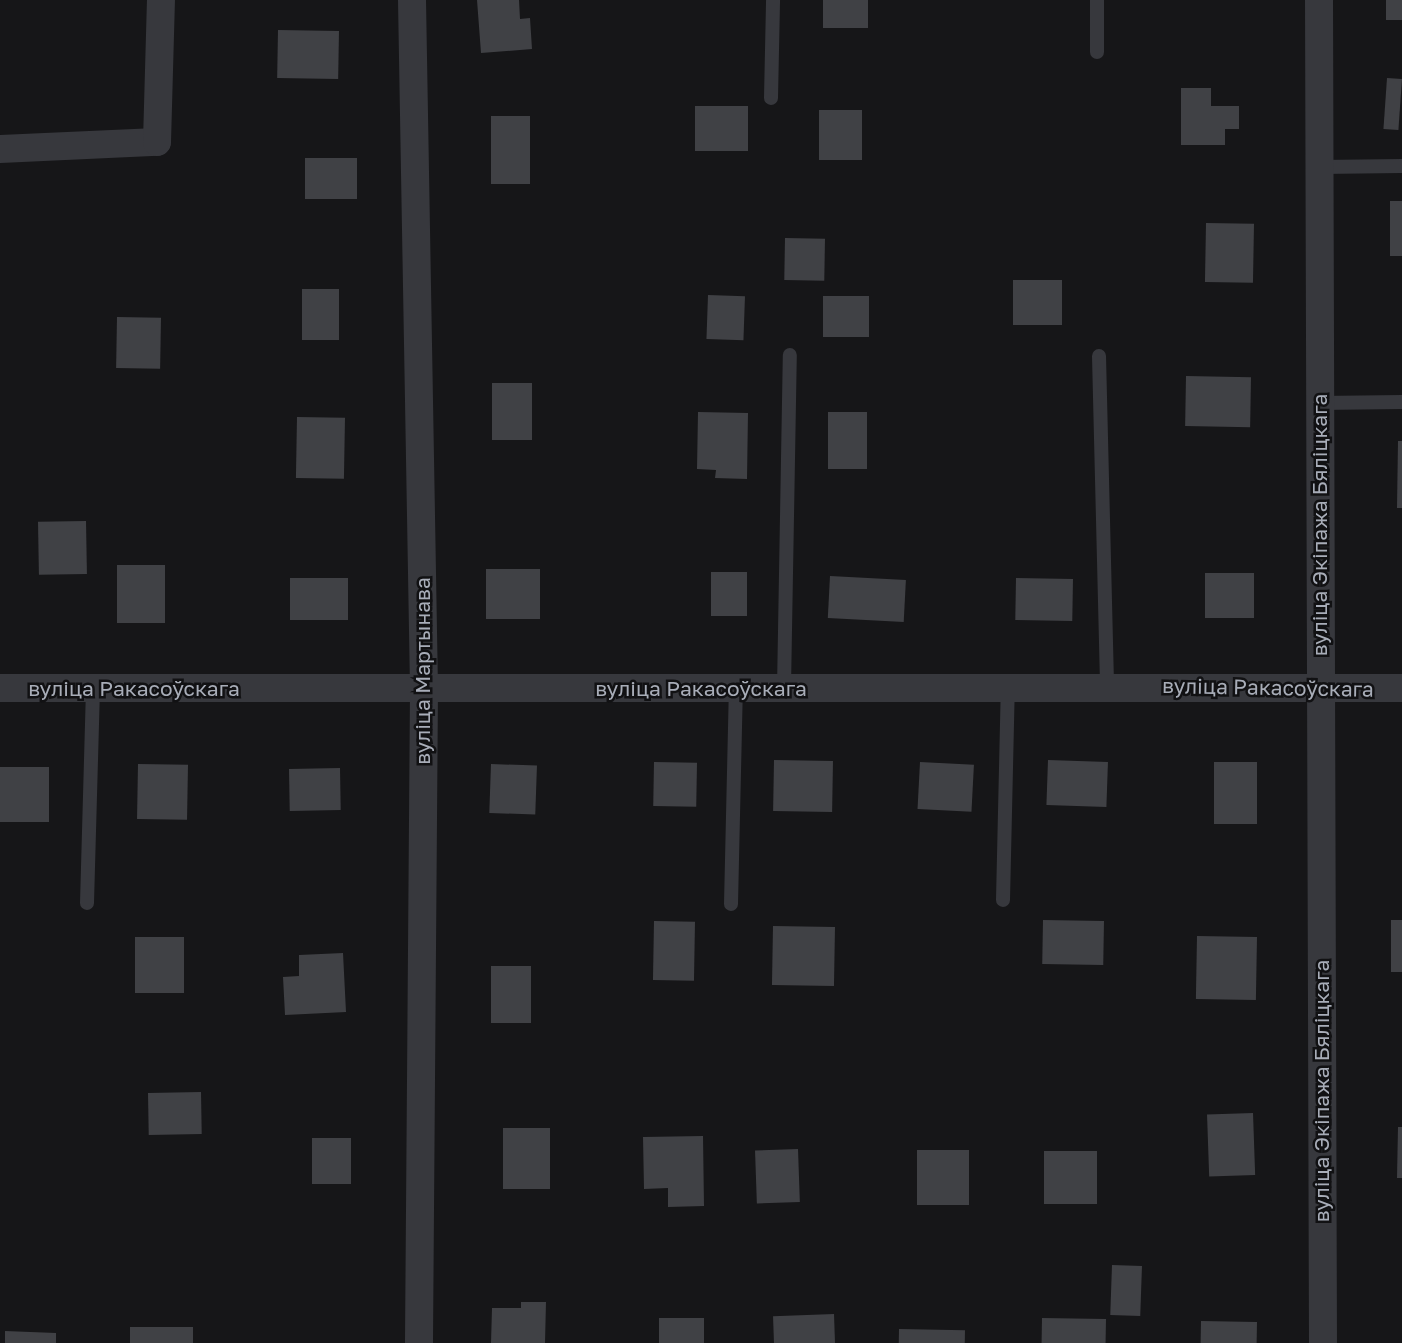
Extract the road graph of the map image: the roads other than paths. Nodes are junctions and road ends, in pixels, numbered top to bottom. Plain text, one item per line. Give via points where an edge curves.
1 (161, 0) edge
2 (412, 0) edge
3 (773, 0) edge
4 (1097, 0) edge
5 (1319, 0) edge
6 (1097, 52) dead end
7 (771, 99) dead end
8 (0, 149) edge
9 (1402, 166) edge
10 (1320, 167) junction
11 (790, 355) dead end
12 (1099, 356) dead end
13 (1402, 401) edge
14 (1319, 402) junction
15 (1008, 685) junction
16 (1107, 685) junction
17 (93, 687) junction
18 (0, 688) edge
19 (784, 688) junction
20 (1318, 688) junction
21 (1402, 688) edge
22 (424, 689) junction
23 (736, 689) junction
24 (1003, 900) dead end
25 (88, 903) dead end
26 (731, 904) dead end
27 (419, 1343) edge
28 (1323, 1343) edge

1 - 8 street via 157,142
2 - 22 street, вуліца Мартынава
3 - 7 lane
4 - 6 lane
5 - 10 street, вуліца Экіпажа Бяліцкага
9 - 10 lane
10 - 14 street, вуліца Экіпажа Бяліцкага
11 - 19 lane
12 - 16 lane
13 - 14 lane
14 - 20 street, вуліца Экіпажа Бяліцкага
15 - 16 street, вуліца Ракасоўскага
15 - 19 street, вуліца Ракасоўскага
15 - 24 lane
16 - 20 street, вуліца Ракасоўскага
17 - 18 street, вуліца Ракасоўскага
17 - 22 street, вуліца Ракасоўскага
17 - 25 lane
19 - 23 street, вуліца Ракасоўскага
20 - 21 street, вуліца Ракасоўскага
20 - 28 street, вуліца Экіпажа Бяліцкага
22 - 23 street, вуліца Ракасоўскага
22 - 27 street, вуліца Мартынава
23 - 26 lane

